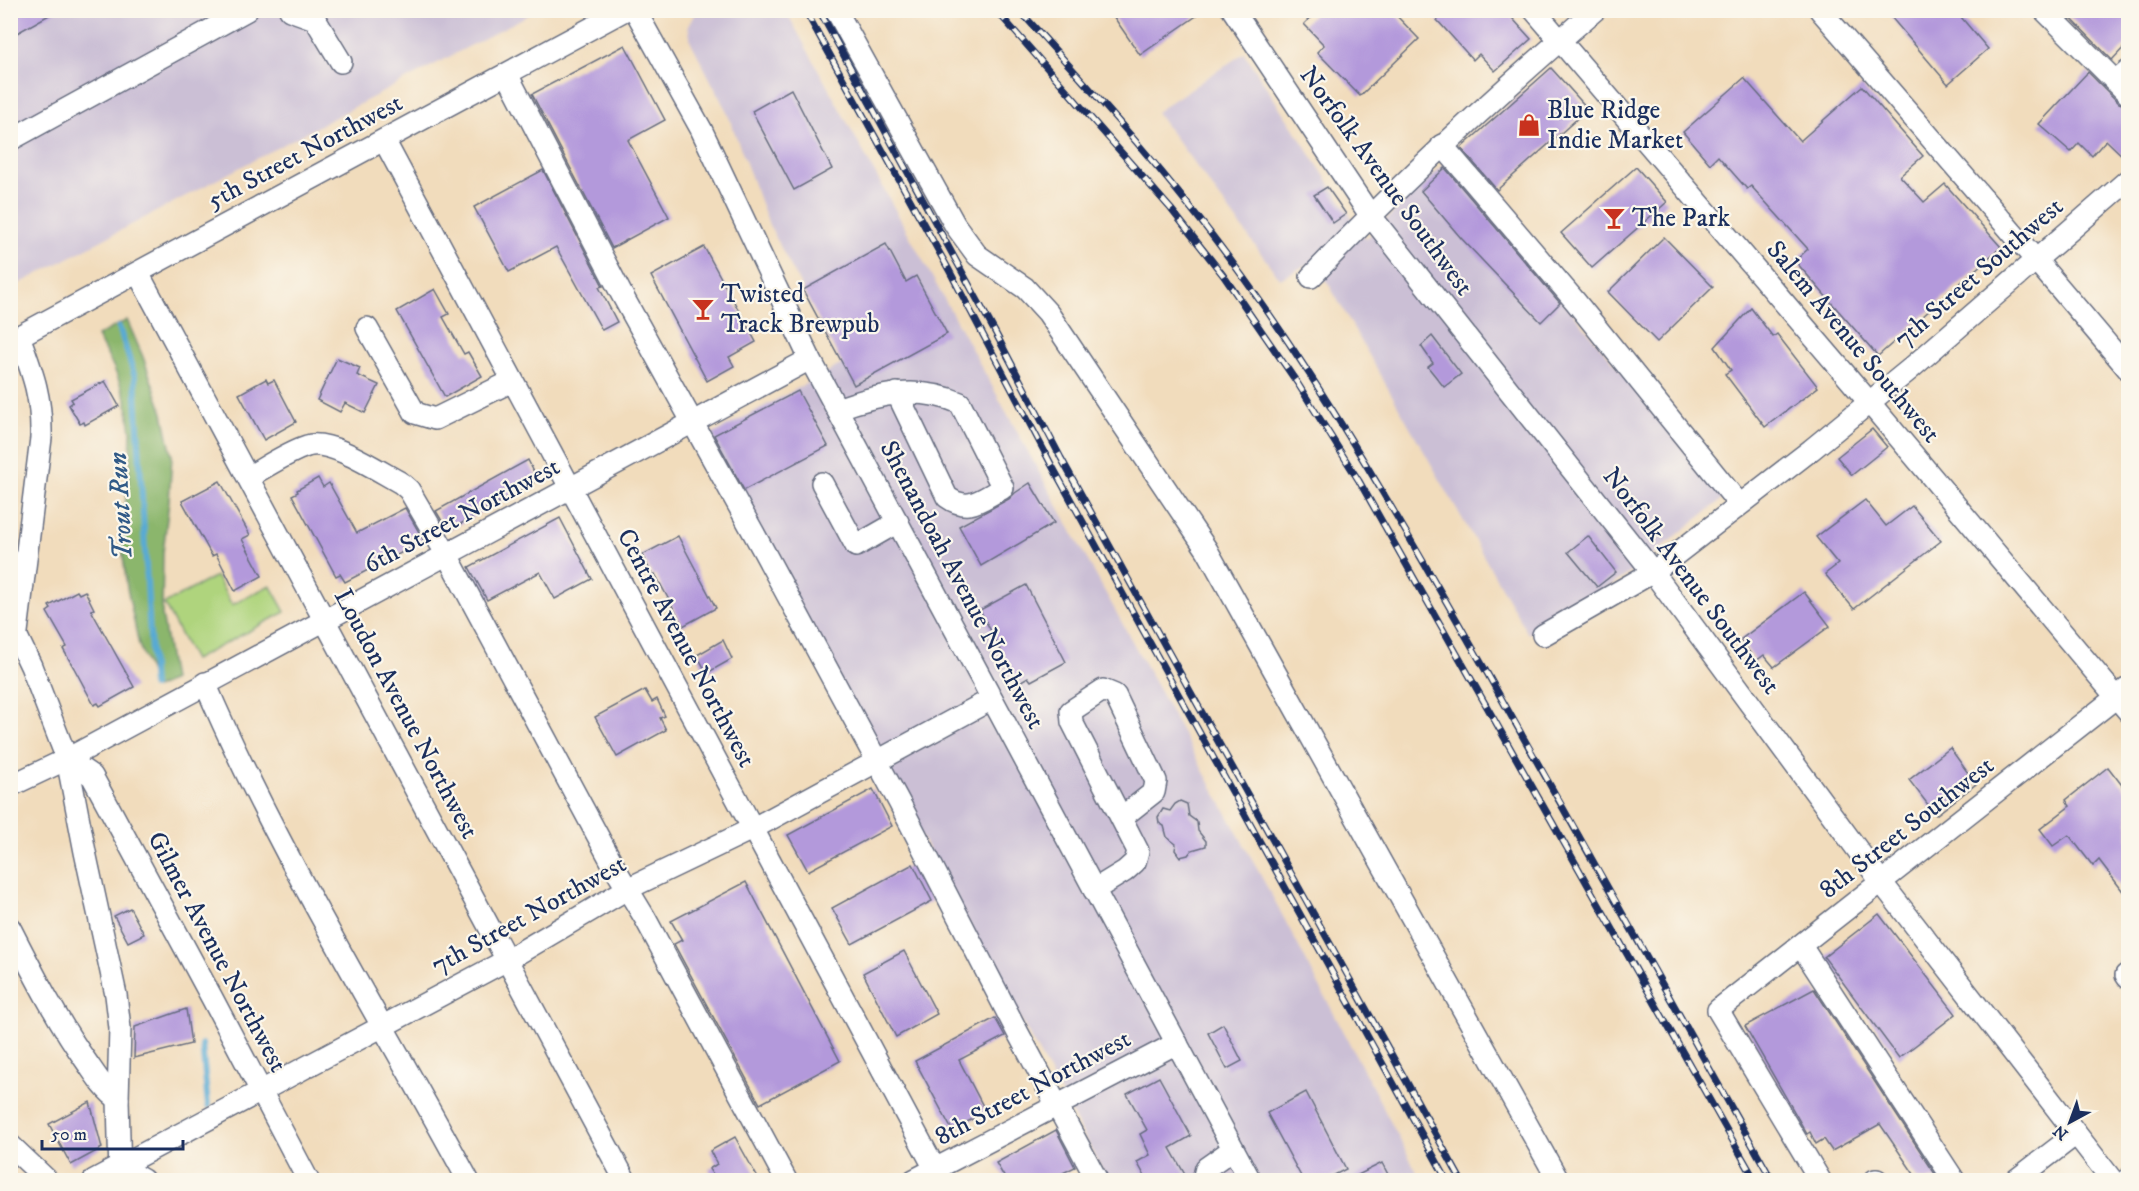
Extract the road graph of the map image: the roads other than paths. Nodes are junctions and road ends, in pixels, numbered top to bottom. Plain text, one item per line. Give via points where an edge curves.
1 (247, 10) edge
2 (290, 10) edge
3 (626, 10) edge
4 (635, 10) edge
5 (836, 10) edge
6 (1233, 10) edge
7 (1534, 10) edge
8 (1595, 10) edge
9 (1820, 10) edge
10 (2044, 10) edge
11 (1560, 41) junction
12 (341, 62) dead end
13 (507, 74) junction
14 (2124, 82) edge
15 (10, 140) edge
16 (384, 140) junction
17 (1442, 145) junction
18 (2128, 180) edge
19 (1370, 214) junction
20 (2036, 259) junction
21 (138, 273) junction
22 (1311, 277) dead end
23 (367, 328) dead end
24 (15, 338) edge
25 (810, 359) junction
26 (2128, 369) edge
27 (512, 381) junction
28 (897, 393) junction
29 (1869, 402) junction
30 (837, 409) junction
31 (692, 424) junction
32 (248, 477) junction
33 (822, 483) dead end
34 (570, 490) junction
35 (1739, 504) junction
36 (898, 522) junction
37 (447, 555) junction
38 (1653, 572) junction
39 (324, 620) junction
40 (14, 627) edge
41 (1543, 635) dead end
42 (205, 683) junction
43 (2125, 698) edge
44 (992, 699) junction
45 (68, 759) junction
46 (877, 762) junction
47 (10, 786) edge
48 (1121, 818) junction
49 (752, 829) junction
50 (1882, 883) junction
51 (627, 889) junction
52 (1094, 890) junction
53 (10, 928) edge
54 (1800, 946) junction
55 (507, 960) junction
56 (381, 1027) junction
57 (1177, 1043) junction
58 (260, 1092) junction
59 (118, 1099) junction
60 (1058, 1107) junction
61 (2076, 1134) junction
62 (10, 1145) edge
63 (1233, 1149) junction
64 (120, 1174) edge
65 (938, 1175) edge
66 (47, 1180) edge
67 (94, 1180) edge
68 (143, 1180) edge
69 (308, 1180) edge
70 (468, 1180) edge
71 (625, 1180) edge
72 (786, 1180) edge
73 (914, 1180) edge
74 (1097, 1180) edge
75 (1203, 1180) edge
76 (1250, 1180) edge
77 (1558, 1180) edge
78 (1820, 1180) edge
79 (1954, 1180) edge
80 (2016, 1180) edge
81 (2112, 1180) edge

1 - 15 street
2 - 12 street via 315,19
3 - 13 street, 5th Street Northwest
4 - 25 street, Shenandoah Avenue Northwest via 701,129
5 - 77 street via 956,225 977,255 1025,288 1048,313 1207,550
6 - 19 street, Norfolk Avenue Southwest
7 - 11 street, Salem Avenue Southwest
8 - 11 street
9 - 20 street
10 - 14 street
11 - 17 street
11 - 29 street, Salem Avenue Southwest
13 - 16 street, 5th Street Northwest
13 - 31 street
16 - 21 street, 5th Street Northwest
16 - 27 street, Centre Avenue Northwest
17 - 19 street
17 - 35 street via 1575,301
18 - 20 street, 7th Street Southwest
19 - 22 street
19 - 38 street, Norfolk Avenue Southwest
20 - 26 street
20 - 29 street, 7th Street Southwest
21 - 24 street, 5th Street Northwest
21 - 32 street, Loudon Avenue Northwest
23 - 27 street via 415,413 435,419
24 - 40 street via 38,387 42,413
25 - 30 street, Shenandoah Avenue Northwest
25 - 31 street, 6th Street Northwest
27 - 34 street, Centre Avenue Northwest
28 - 28 street via 942,395 960,403 1003,488 968,506 958,505 947,497
28 - 30 street
29 - 35 street, 7th Street Southwest
29 - 43 street, Salem Avenue Southwest
30 - 36 street, Shenandoah Avenue Northwest
31 - 34 street, 6th Street Northwest
31 - 46 street
32 - 37 street via 308,446 333,448 409,490
32 - 39 street, Loudon Avenue Northwest
33 - 36 street via 856,546
34 - 37 street, 6th Street Northwest
34 - 49 street, Centre Avenue Northwest
35 - 38 street, 7th Street Southwest
36 - 44 street, Shenandoah Avenue Northwest
37 - 39 street, 6th Street Northwest
37 - 51 street
38 - 41 street, 7th Street Southwest
38 - 50 street, Norfolk Avenue Southwest
39 - 42 street, 6th Street Northwest
39 - 55 street, Loudon Avenue Northwest
40 - 45 street
42 - 45 street, 6th Street Northwest
42 - 56 street via 279,839
43 - 50 street, 8th Street Southwest
44 - 46 street, 7th Street Northwest
44 - 52 street, Shenandoah Avenue Northwest
45 - 47 street, 6th Street Northwest
45 - 58 street, Gilmer Avenue Northwest via 92,776
45 - 59 street via 116,995 120,1028
46 - 49 street, 7th Street Northwest
46 - 60 street
48 - 48 street via 1154,792 1156,781 1115,695 1103,690 1071,711 1072,722
48 - 52 street via 1138,851 1135,862
49 - 51 street, 7th Street Northwest
49 - 65 street, Centre Avenue Northwest
50 - 54 street, 8th Street Southwest
50 - 61 street, Norfolk Avenue Southwest
51 - 55 street, 7th Street Northwest
51 - 72 street
52 - 57 street, Shenandoah Avenue Northwest
53 - 59 street via 80,1053
54 - 78 street, 8th Street Southwest via 1718,1010
54 - 79 street
55 - 56 street, 7th Street Northwest
55 - 71 street, Loudon Avenue Northwest
56 - 58 street, 7th Street Northwest
56 - 70 street
57 - 60 street, 8th Street Northwest
57 - 63 street, Shenandoah Avenue Northwest
58 - 64 street, 7th Street Northwest
58 - 69 street, Gilmer Avenue Northwest
59 - 64 street
60 - 65 street, 8th Street Northwest
60 - 74 street
61 - 80 street
61 - 81 street, Norfolk Avenue Southwest
62 - 66 street
63 - 75 street via 1206,1168
63 - 76 street, Shenandoah Avenue Northwest
64 - 67 street, 7th Street Northwest
64 - 68 street
65 - 73 street, 8th Street Northwest

